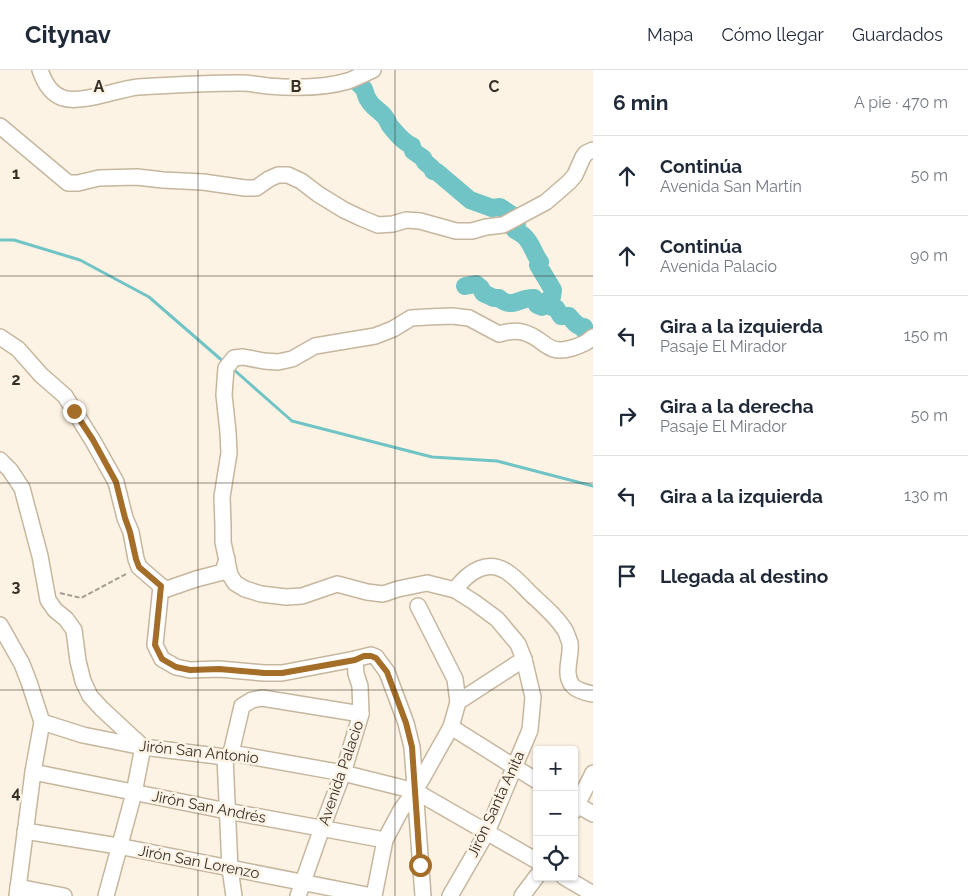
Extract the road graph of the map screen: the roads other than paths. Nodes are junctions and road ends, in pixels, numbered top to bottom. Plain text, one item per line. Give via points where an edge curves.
1 (40, 70) edge
2 (372, 70) edge
3 (0, 126) edge
4 (593, 150) edge
5 (0, 337) edge
6 (593, 337) edge
7 (0, 460) edge
8 (227, 560) junction
9 (161, 586) junction
10 (455, 590) junction
11 (418, 606) dead end
12 (0, 625) edge
13 (524, 659) junction
14 (355, 660) junction
15 (593, 694) edge
16 (458, 702) junction
17 (361, 714) junction
18 (42, 722) junction
19 (451, 727) junction
20 (143, 747) junction
21 (228, 755) junction
22 (514, 768) junction
23 (33, 772) junction
24 (343, 773) junction
25 (593, 773) edge
26 (533, 779) edge
27 (415, 791) junction
28 (134, 793) junction
29 (578, 801) edge
30 (578, 808) edge
31 (227, 812) junction
32 (593, 814) edge
33 (322, 828) junction
34 (25, 831) junction
35 (486, 832) junction
36 (385, 840) junction
37 (118, 846) junction
38 (533, 859) edge
39 (230, 869) junction
40 (533, 881) edge
41 (571, 881) edge
42 (300, 889) edge
43 (18, 892) edge
44 (593, 894) edge
45 (64, 896) edge
46 (106, 896) edge
47 (234, 896) edge
48 (373, 896) edge
49 (422, 896) edge
50 (450, 896) edge
51 (522, 896) edge

1 - 2 street via 49,90 64,99 73,99 123,89 192,84 327,85 350,80
3 - 4 street via 68,183 137,177 256,188 278,175 288,175 344,210 378,225 420,221 456,231 503,225 546,202 569,182 583,156
5 - 9 street via 18,349 65,396 116,482 139,567
6 - 8 street via 585,344 554,350 522,332 499,334 469,318 411,318 375,336 315,346 292,359 278,362 244,357 230,363 224,395 229,453 222,497 223,542
7 - 20 street via 22,488 48,600 74,630 78,661 90,696
8 - 9 street via 223,572 168,589
8 - 10 street via 235,583 245,590 261,594 302,596 338,584 383,594 427,583
9 - 14 street via 155,645 162,659 176,667 282,673
10 - 13 street, Jirón Santa Anita via 497,619 518,644
10 - 15 street via 469,574 487,566 509,573 548,609 566,632 570,644 568,675 572,685
11 - 16 street via 455,679
12 - 18 street via 22,664
13 - 16 street
13 - 22 street, Jirón Santa Anita via 533,697 530,730
14 - 17 street, Avenida Palacio
14 - 27 street via 371,656 387,672 412,747
16 - 19 street
17 - 21 street via 262,698 252,700 242,706
17 - 24 street, Avenida Palacio
18 - 20 street, Jirón San Antonio via 83,735
18 - 23 street
19 - 22 street
19 - 27 street
20 - 21 street, Jirón San Antonio
20 - 28 street
21 - 24 street, Jirón San Antonio
21 - 31 street
22 - 26 street
22 - 35 street, Jirón Santa Anita
23 - 28 street, Jirón San Andrés
23 - 34 street
24 - 27 street, Jirón San Antonio
24 - 33 street, Avenida Palacio
25 - 29 street
27 - 35 street, Jirón San Antonio
27 - 36 street
27 - 49 street
28 - 31 street, Jirón San Andrés
28 - 37 street
30 - 32 street
31 - 33 street, Jirón San Andrés
31 - 39 street
33 - 36 street, Jirón San Andrés
33 - 42 street, Avenida Palacio
34 - 37 street, Jirón San Lorenzo
34 - 43 street
35 - 38 street, Jirón San Antonio
35 - 50 street, Jirón Santa Anita
36 - 48 street
37 - 39 street, Jirón San Lorenzo
37 - 46 street
39 - 42 street, Jirón San Lorenzo
39 - 47 street
40 - 51 street
41 - 44 street
42 - 48 street, Jirón San Lorenzo
43 - 45 street

